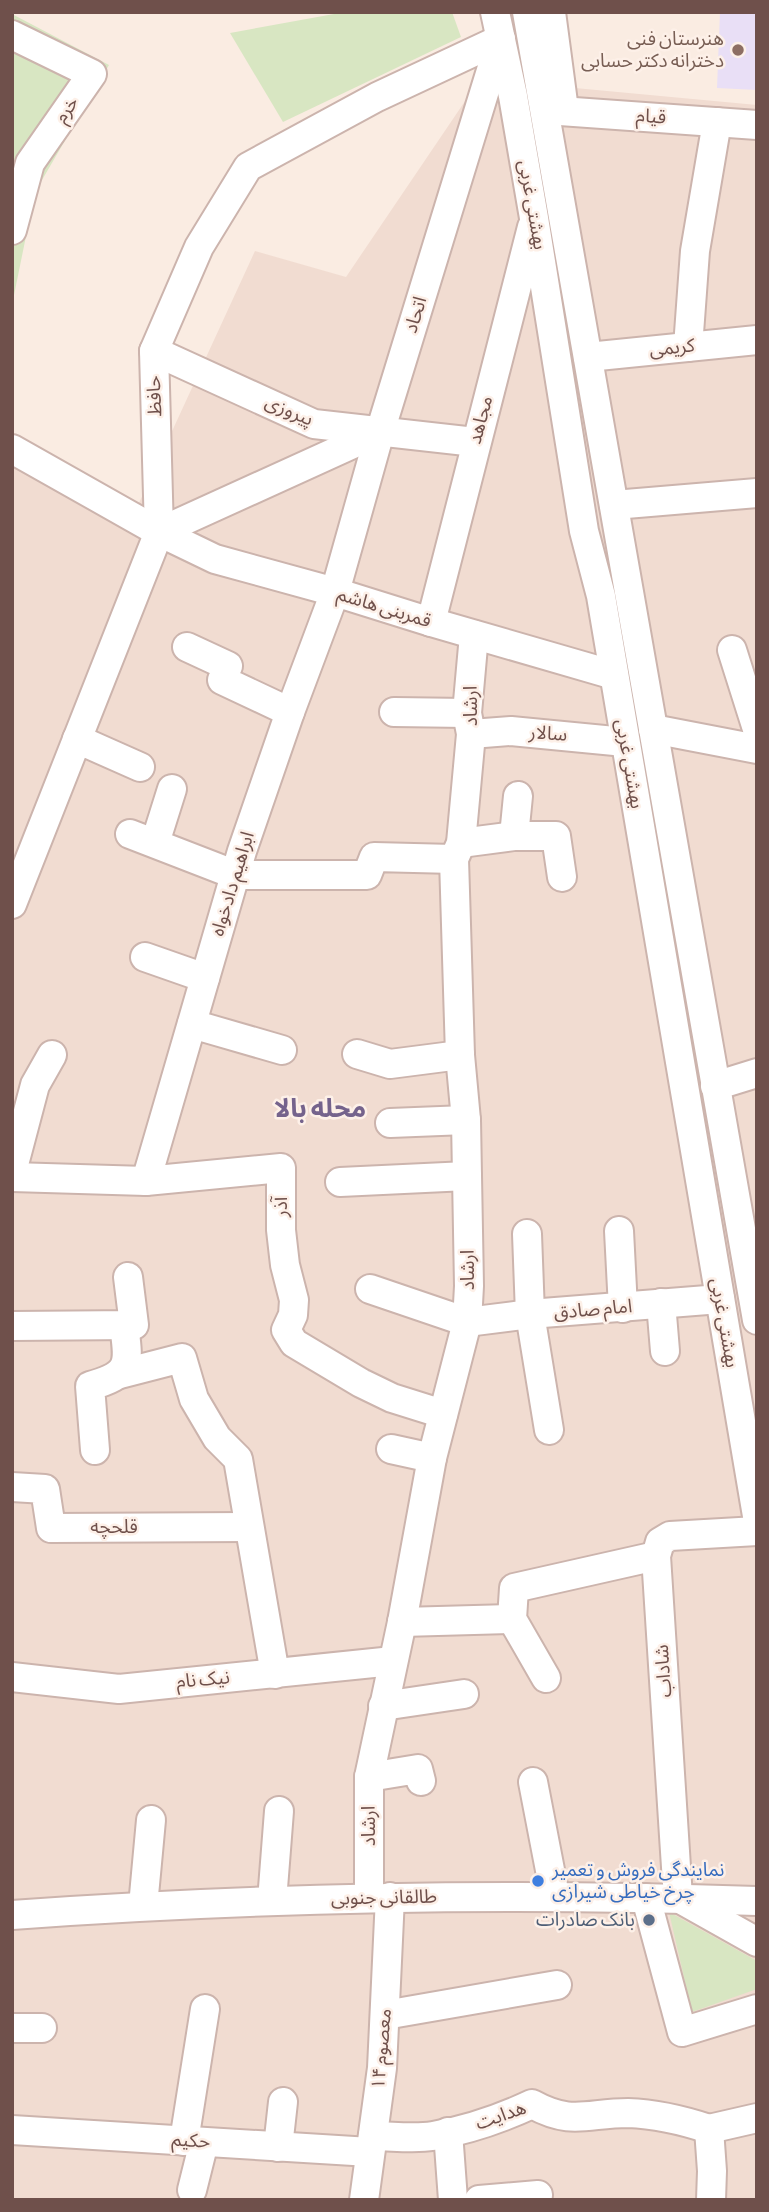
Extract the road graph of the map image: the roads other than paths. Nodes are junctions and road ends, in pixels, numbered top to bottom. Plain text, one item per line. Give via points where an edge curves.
1 (527, 12) edge
2 (551, 12) edge
3 (498, 25) edge
4 (12, 35) edge
5 (555, 110) junction
6 (717, 122) junction
7 (757, 125) edge
8 (534, 218) junction
9 (12, 230) edge
10 (757, 340) edge
11 (688, 347) junction
12 (154, 351) junction
13 (587, 357) junction
14 (380, 432) junction
15 (475, 442) junction
16 (12, 449) edge
17 (757, 493) edge
18 (614, 505) junction
19 (159, 532) junction
20 (335, 592) junction
21 (431, 622) junction
22 (474, 635) junction
23 (187, 648) dead end
24 (732, 650) dead end
25 (614, 675) junction
26 (290, 712) junction
27 (394, 712) dead end
28 (469, 724) junction
29 (653, 729) junction
30 (757, 729) edge
31 (77, 739) junction
32 (625, 742) junction
33 (757, 749) edge
34 (140, 767) dead end
35 (172, 789) dead end
36 (518, 796) dead end
37 (514, 836) junction
38 (457, 851) junction
39 (236, 875) junction
40 (562, 877) dead end
41 (12, 904) edge
42 (687, 923) junction
43 (657, 929) junction
44 (145, 957) dead end
45 (205, 978) junction
46 (192, 1024) junction
47 (282, 1050) dead end
48 (357, 1054) dead end
49 (52, 1055) dead end
50 (460, 1055) junction
51 (757, 1073) edge
52 (715, 1086) junction
53 (466, 1120) junction
54 (390, 1123) dead end
55 (12, 1175) edge
56 (467, 1176) junction
57 (146, 1181) junction
58 (340, 1182) dead end
59 (618, 1231) dead end
60 (527, 1234) dead end
61 (128, 1277) dead end
62 (370, 1289) dead end
63 (720, 1300) junction
64 (661, 1303) junction
65 (623, 1308) junction
66 (530, 1314) junction
67 (757, 1320) edge
68 (467, 1322) junction
69 (124, 1325) junction
70 (12, 1326) edge
71 (665, 1351) dead end
72 (120, 1374) junction
73 (443, 1415) junction
74 (549, 1430) dead end
75 (391, 1448) dead end
76 (95, 1450) dead end
77 (432, 1458) junction
78 (12, 1487) edge
79 (757, 1516) edge
80 (249, 1527) junction
81 (757, 1531) edge
82 (656, 1556) junction
83 (512, 1619) junction
84 (402, 1622) junction
85 (393, 1661) junction
86 (275, 1674) junction
87 (12, 1677) edge
88 (546, 1678) dead end
89 (464, 1694) dead end
90 (383, 1706) junction
91 (369, 1777) junction
92 (421, 1781) dead end
93 (533, 1782) dead end
94 (279, 1811) dead end
95 (151, 1820) dead end
96 (555, 1896) junction
97 (379, 1897) junction
98 (646, 1898) junction
99 (678, 1898) junction
100 (272, 1901) junction
101 (757, 1901) edge
102 (143, 1906) junction
103 (12, 1915) edge
104 (757, 1942) edge
105 (556, 1985) dead end
106 (757, 2008) edge
107 (205, 2009) dead end
108 (385, 2015) junction
109 (12, 2028) edge
110 (41, 2028) dead end
111 (283, 2102) dead end
112 (757, 2118) edge
113 (709, 2129) junction
114 (12, 2130) edge
115 (448, 2132) junction
116 (194, 2141) junction
117 (371, 2144) junction
118 (278, 2147) junction
119 (192, 2190) dead end
120 (538, 2195) dead end
121 (364, 2200) edge
122 (453, 2200) edge
123 (479, 2200) edge
124 (711, 2200) edge

1 - 5 street, بهشتی غربی
2 - 5 street
3 - 8 street, بهشتی غربی
3 - 12 street, حافظ via 248,167 199,247
3 - 14 street, اتحاد
4 - 9 street, خرم via 92,74 30,163
5 - 6 street, قیام
5 - 13 street, بهشتی غربی
6 - 7 street, قیام
6 - 11 street via 695,251
8 - 15 street, مجاهد
8 - 25 street, بهشتی غربی via 584,531
10 - 11 street, کریمی
11 - 13 street, کریمی
12 - 14 street, پیروزی via 314,424
12 - 19 street, حافظ
13 - 18 street, بهشتی غربی
14 - 15 street, پیروزی
14 - 19 street
14 - 20 street, اتحاد
15 - 21 street, مجاهد
16 - 19 street
17 - 18 street
18 - 29 street, بهشتی غربی
19 - 20 street, قمربنی هاشم via 215,559
19 - 31 street, حافظ
20 - 21 street, قمربنی هاشم
20 - 26 street, ابراهیم دادخواه
21 - 22 street, قمربنی هاشم
22 - 25 street, قمربنی هاشم
22 - 28 street, ارشاد
23 - 26 street via 228,666 222,680
24 - 30 street
25 - 32 street, بهشتی غربی
26 - 39 street, ابراهیم دادخواه
27 - 28 street, سالار
28 - 32 street, سالار
28 - 38 street, ارشاد
29 - 33 street
29 - 42 street, بهشتی غربی
31 - 34 street
31 - 41 street, حافظ
32 - 43 street, بهشتی غربی
35 - 39 street via 142,839
36 - 37 street
37 - 38 street
37 - 40 street via 556,836
38 - 39 street via 373,857 367,875
38 - 50 street, ارشاد
39 - 45 street, ابراهیم دادخواه
42 - 43 street
42 - 52 street, بهشتی غربی
43 - 63 street, بهشتی غربی
44 - 45 street
45 - 46 street, ابراهیم دادخواه
46 - 47 street
46 - 57 street, ابراهیم دادخواه
48 - 50 street via 390,1064
49 - 55 street via 34,1084
50 - 53 street, ارشاد
51 - 52 street
52 - 67 street, بهشتی غربی
53 - 54 street
53 - 56 street, ارشاد
55 - 57 street, آذر
56 - 58 street
56 - 68 street, ارشاد
57 - 73 street, آذر via 281,1168 281,1230 294,1300 286,1330 294,1343 392,1398
59 - 65 street
60 - 66 street
61 - 69 street via 134,1325
62 - 68 street
63 - 64 street, امام صادق
63 - 79 street, بهشتی غربی
64 - 65 street, امام صادق
64 - 71 street
65 - 66 street, امام صادق
66 - 68 street, امام صادق
66 - 74 street
68 - 73 street, ارشاد
69 - 70 street
69 - 72 street via 127,1363
72 - 76 street via 90,1386
72 - 80 street via 182,1358 194,1398 217,1438 238,1459
73 - 77 street, ارشاد
75 - 77 street
77 - 84 street, ارشاد
78 - 80 street, قلحچه via 45,1489 51,1528
80 - 86 street
81 - 82 street via 670,1536 660,1542
82 - 83 street via 514,1588
82 - 99 street, شاداب
83 - 84 street
83 - 88 street
84 - 85 street, ارشاد
85 - 86 street, نیک نام
85 - 90 street, ارشاد
86 - 87 street, نیک نام via 119,1689
89 - 90 street
90 - 91 street, ارشاد
91 - 92 street via 418,1769
91 - 97 street, ارشاد
93 - 96 street
94 - 100 street
95 - 102 street
96 - 97 street, طالقانی جنوبی
96 - 98 street, طالقانی جنوبی
97 - 100 street, طالقانی جنوبی
97 - 108 street, ۱۴ معصوم
98 - 99 street, طالقانی جنوبی
98 - 106 street via 682,2032
99 - 101 street, طالقانی جنوبی
99 - 104 street
100 - 102 street, طالقانی جنوبی
102 - 103 street, طالقانی جنوبی
105 - 108 street
107 - 116 street
108 - 117 street, ۱۴ معصوم
109 - 110 street
111 - 118 street
112 - 113 street
113 - 115 street, هدایت via 648,2114 572,2118 531,2104 507,2116
113 - 124 street
114 - 116 street, حکیم
115 - 117 street, هدایت
115 - 122 street
116 - 118 street, حکیم
116 - 119 street
117 - 118 street, حکیم
117 - 121 street, ۱۴ معصوم
120 - 123 street

